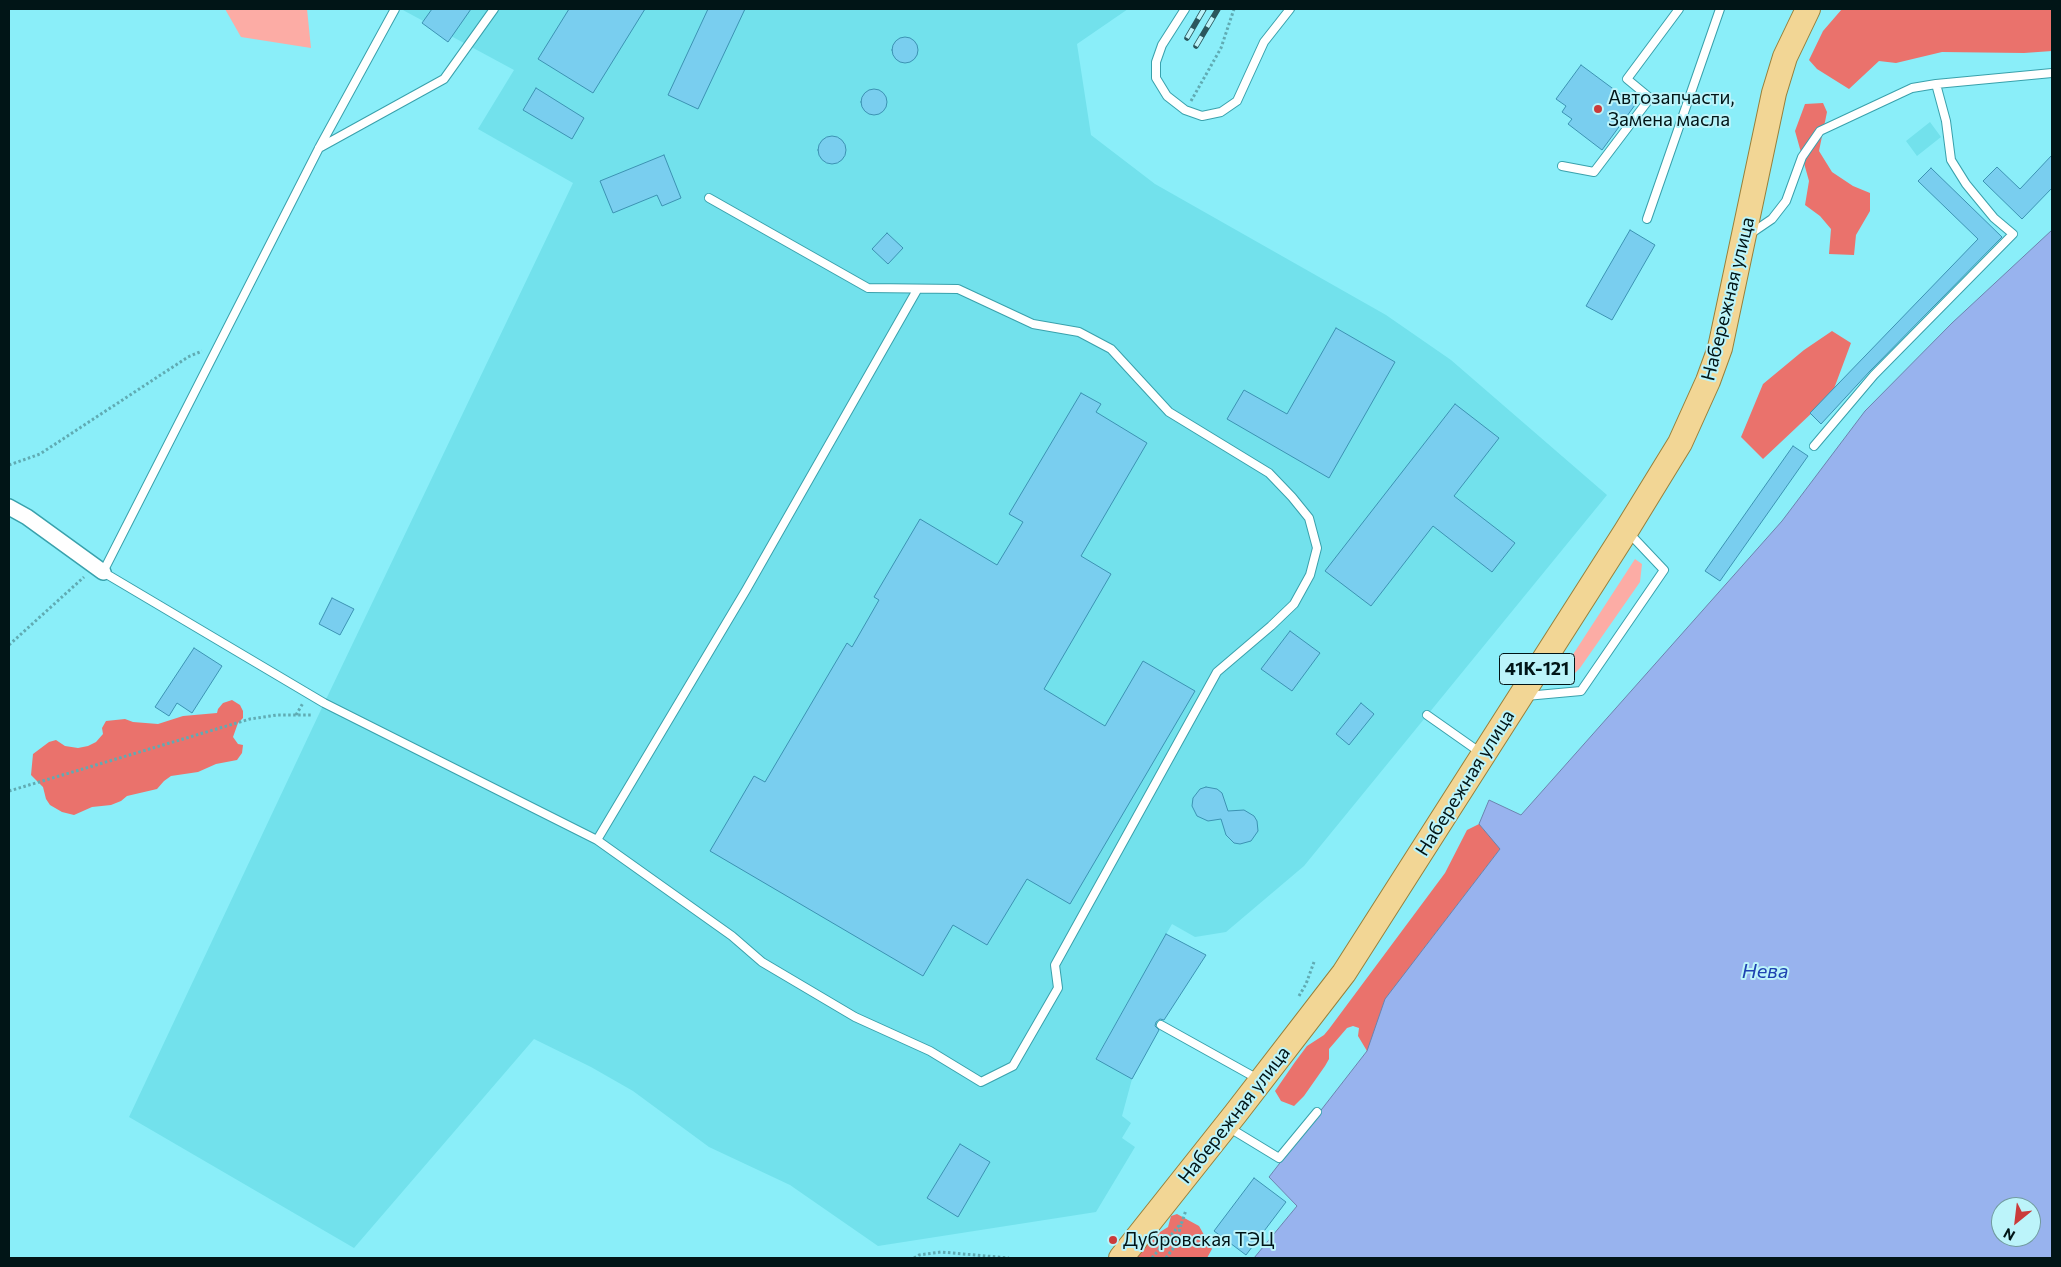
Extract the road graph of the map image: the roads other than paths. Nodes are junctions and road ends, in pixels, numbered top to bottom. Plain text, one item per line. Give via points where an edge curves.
1 (395, 9) edge
2 (494, 9) edge
3 (1185, 9) edge
4 (1290, 9) edge
5 (1680, 9) edge
6 (1720, 9) edge
7 (1802, 11) edge
8 (2052, 73) edge
9 (1936, 84) junction
10 (319, 148) junction
11 (1562, 166) dead end
12 (708, 198) dead end
13 (1647, 219) dead end
14 (1744, 238) junction
15 (917, 290) junction
16 (1814, 446) dead end
17 (9, 508) edge
18 (1626, 531) junction
19 (99, 569) junction
20 (1519, 697) junction
21 (1427, 715) dead end
22 (1482, 754) junction
23 (597, 840) junction
24 (1161, 1025) dead end
25 (1261, 1081) junction
26 (1317, 1112) dead end
27 (1226, 1126) junction
28 (1120, 1258) edge

1 - 10 lane
2 - 10 lane via 444,79
3 - 4 lane via 1162,45 1156,62 1156,78 1167,96 1185,110 1202,116 1221,112 1237,101 1264,42
5 - 11 lane via 1627,79 1650,98 1594,172
6 - 13 lane
7 - 14 main road, Набережная улица / 41К-121 via 1774,93
8 - 9 lane
9 - 14 lane via 1912,88 1820,132 1802,156 1786,201 1772,219
9 - 16 lane via 1946,121 1951,160 1994,218 2014,234 1874,375
10 - 19 lane
12 - 15 lane via 868,288
14 - 18 main road, Набережная улица / 41К-121 via 1720,348 1708,382 1680,443
15 - 23 lane via 746,590
15 - 23 lane via 958,289 1033,324 1079,332 1111,349 1169,412 1268,473 1309,518 1317,548 1310,575 1294,604 1217,672 1055,965 1058,988 1013,1066 981,1082 930,1051 855,1017 762,962 732,936
17 - 19 street via 28,517
18 - 20 main road, Набережная улица / 41К-121
18 - 20 lane via 1664,570 1581,691
19 - 23 lane via 324,703
20 - 22 main road, Набережная улица / 41К-121
21 - 22 lane
22 - 25 main road, Набережная улица / 41К-121 via 1344,973
24 - 25 lane
25 - 27 main road, Набережная улица / 41К-121
26 - 27 lane via 1279,1158
27 - 28 main road, Набережная улица / 41К-121

